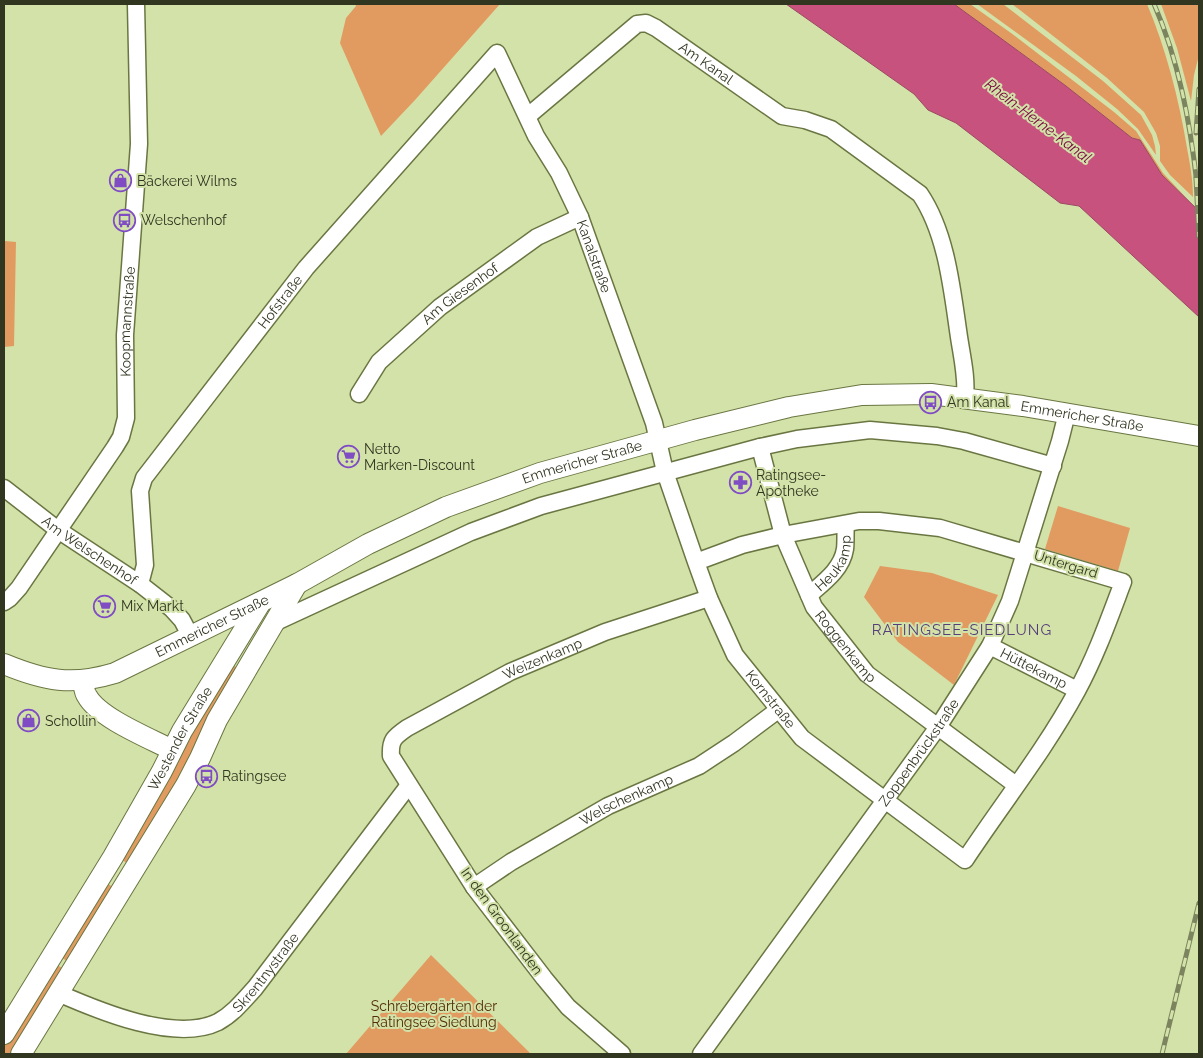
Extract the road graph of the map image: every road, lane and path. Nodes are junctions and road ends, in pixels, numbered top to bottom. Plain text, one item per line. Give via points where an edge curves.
1 (136, 4) edge
2 (497, 52) joint
3 (528, 116) junction
4 (580, 217) junction
5 (359, 394) dead end
6 (965, 397) junction
7 (1067, 413) junction
8 (1199, 436) edge
9 (658, 441) junction
10 (760, 447) junction
11 (1053, 466) junction
12 (665, 472) junction
13 (4, 488) edge
14 (846, 524) junction
15 (58, 530) junction
16 (783, 535) junction
17 (1026, 552) junction
18 (696, 562) junction
19 (140, 584) junction
20 (293, 595) junction
21 (809, 595) junction
22 (709, 598) junction
23 (4, 602) edge
24 (261, 602) junction
25 (274, 623) junction
26 (191, 637) junction
27 (990, 646) junction
28 (4, 664) edge
29 (83, 681) junction
30 (1077, 690) junction
31 (778, 710) junction
32 (938, 727) junction
33 (390, 744) joint
34 (172, 750) junction
35 (409, 785) junction
36 (1016, 785) junction
37 (884, 800) junction
38 (965, 860) joint
39 (101, 877) junction
40 (474, 887) junction
41 (120, 893) junction
42 (58, 993) junction
43 (4, 1034) edge
44 (21, 1054) edge
45 (622, 1054) edge
46 (701, 1054) edge

1 - 15 street, Koopmannstraße via 139,144 125,335 126,418 115,447
2 - 3 street, Kanalstraße
2 - 19 street, Hofstraße via 306,268 144,478 140,491 145,565
3 - 4 street, Kanalstraße
3 - 6 street, Am Kanal via 637,24 646,24 782,116 831,130 908,184 930,209 948,267
4 - 5 street, Am Giesenhof via 537,236 440,307 379,362
4 - 9 street, Kanalstraße
6 - 7 main road, Emmericher Straße
6 - 9 main road, Emmericher Straße via 904,393 862,395 789,407
7 - 8 main road, Emmericher Straße
7 - 11 street, Zoppenbrückstraße
9 - 12 street, Kanalstraße
9 - 20 main road, Emmericher Straße via 540,473 446,507 368,544
10 - 11 street, Emmericher Straße via 870,430 964,441
10 - 12 street, Emmericher Straße
10 - 16 street, Roggenkamp
11 - 17 street, Zoppenbrückstraße
12 - 18 street, Kornstraße
12 - 20 street, Emmericher Straße via 541,506
13 - 15 street, Am Welschenhof
14 - 16 street, Untergard
14 - 17 street, Untergard via 879,521 940,528
14 - 21 street, Heukamp via 845,549 839,566
15 - 19 street, Am Welschenhof
15 - 23 street, Koopmannstraße via 19,588
16 - 18 street, Untergard via 742,545
16 - 21 street, Roggenkamp
17 - 27 street, Zoppenbrückstraße via 1010,601
17 - 30 street, Untergard via 1123,582 1103,636
18 - 22 street, Kornstraße
19 - 26 street, Am Welschenhof via 172,609
20 - 24 main road, Emmericher Straße
20 - 25 main road, Westender Straße
21 - 32 street, Roggenkamp via 814,607 867,674
22 - 31 street, Kornstraße via 735,655
22 - 33 street, Weizenkamp via 605,632 510,672 407,728
24 - 25 main road via 274,612
24 - 26 main road, Emmericher Straße
24 - 34 main road, Westender Straße
25 - 41 main road, Westender Straße via 217,720 186,785
26 - 29 main road, Emmericher Straße via 116,673
27 - 30 street, Hüttekamp
27 - 32 street, Zoppenbrückstraße
28 - 29 main road, Emmericher Straße via 52,679
29 - 34 main road via 86,695 104,714
30 - 36 street, Untergard
31 - 37 street, Kornstraße via 802,738
31 - 40 street, Welschenkamp via 699,766 608,806
32 - 36 street, Roggenkamp
32 - 37 street, Zoppenbrückstraße
33 - 35 street, In den Groonlanden via 391,756
34 - 39 main road, Westender Straße
35 - 40 street, In den Groonlanden
35 - 42 street, Skrentnystraße via 255,988 226,1017 208,1026 179,1029 151,1025
36 - 38 street, Untergard
37 - 38 street, Kornstraße
37 - 46 street, Zoppenbrückstraße
39 - 41 main road via 114,878
39 - 43 main road, Westender Straße
40 - 45 street, In den Groonlanden via 568,1007
41 - 42 main road, Westender Straße
42 - 44 main road, Westender Straße

